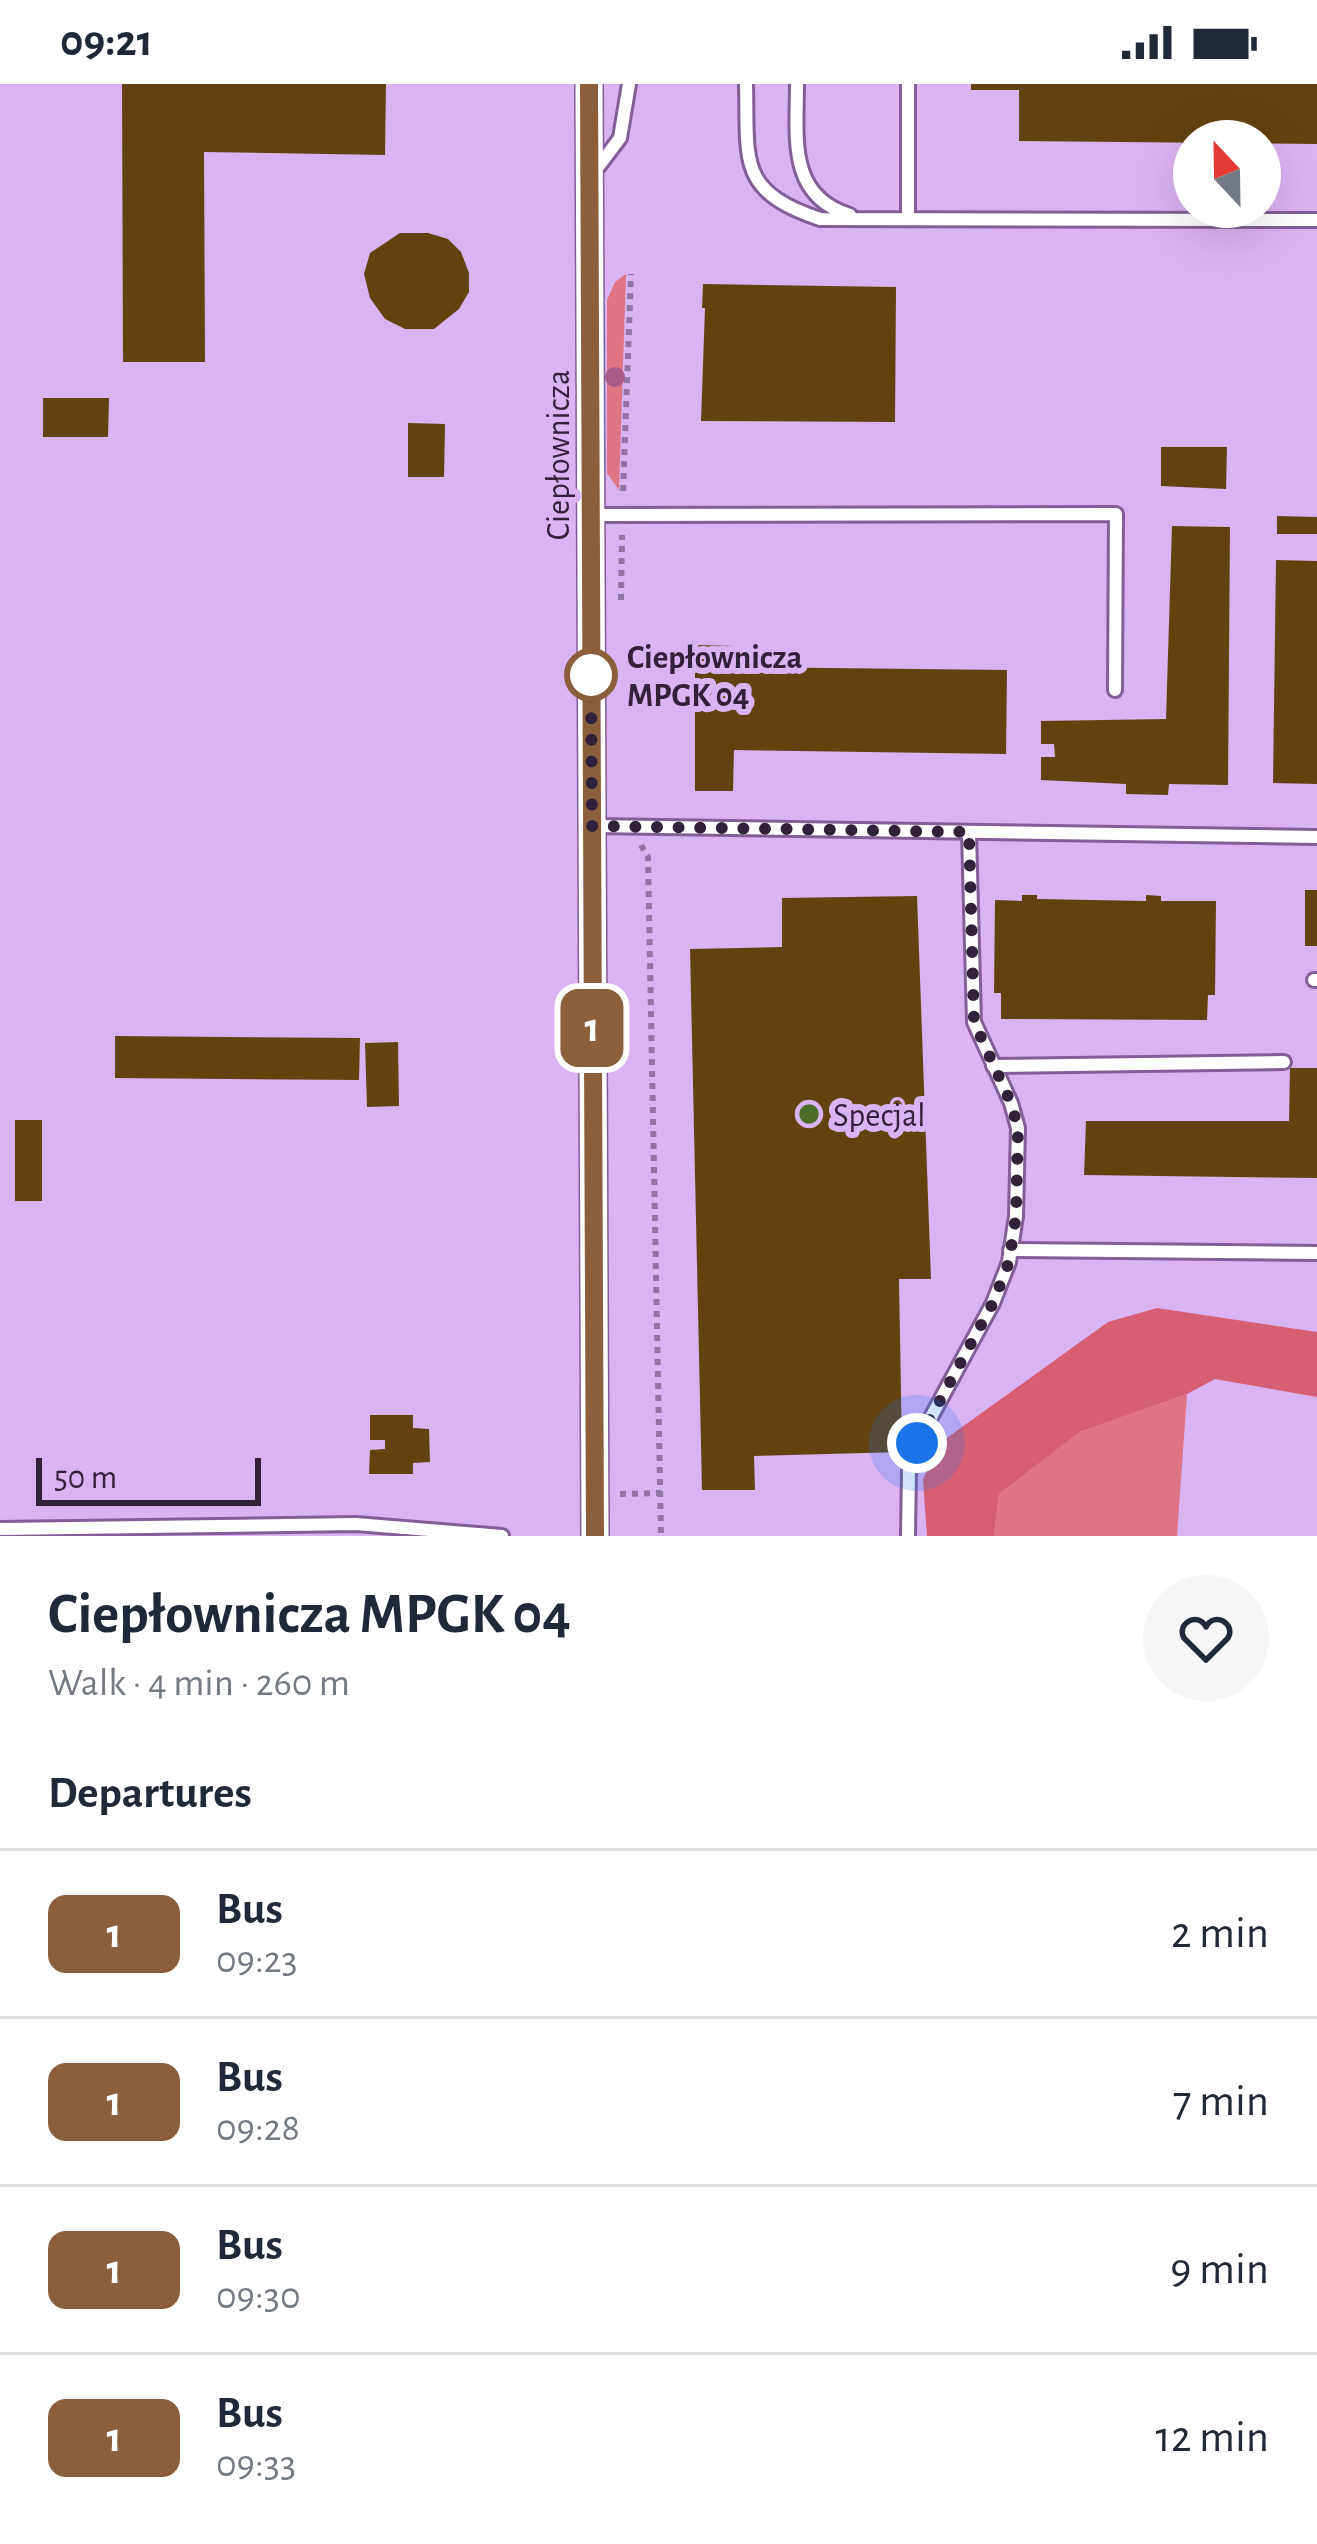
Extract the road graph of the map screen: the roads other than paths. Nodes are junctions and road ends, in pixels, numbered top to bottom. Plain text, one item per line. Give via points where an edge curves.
1 (589, 84) edge
2 (629, 84) edge
3 (746, 84) edge
4 (797, 84) edge
5 (908, 84) edge
6 (589, 179) junction
7 (863, 219) junction
8 (908, 219) junction
9 (1317, 220) edge
10 (591, 515) junction
11 (1115, 690) dead end
12 (592, 826) junction
13 (969, 832) junction
14 (1317, 837) edge
15 (1284, 1063) dead end
16 (993, 1066) junction
17 (1010, 1250) junction
18 (1317, 1252) edge
19 (0, 1529) edge
20 (356, 1530) edge
21 (502, 1536) edge
22 (595, 1536) edge
23 (908, 1536) edge

1 - 6 street, Ciepłownicza
2 - 6 lane via 620,138
3 - 7 lane via 747,154 767,195 820,219
4 - 7 lane via 800,172 833,210
5 - 8 lane
6 - 10 street, Ciepłownicza
7 - 8 lane
8 - 9 lane
10 - 11 lane via 1116,514
10 - 12 street, Ciepłownicza
12 - 13 lane
12 - 22 street, Ciepłownicza
13 - 14 lane
13 - 16 lane via 974,1022
15 - 16 lane
16 - 17 lane via 1018,1128
17 - 18 lane
17 - 23 lane via 993,1303 917,1443
19 - 20 lane
20 - 21 lane

